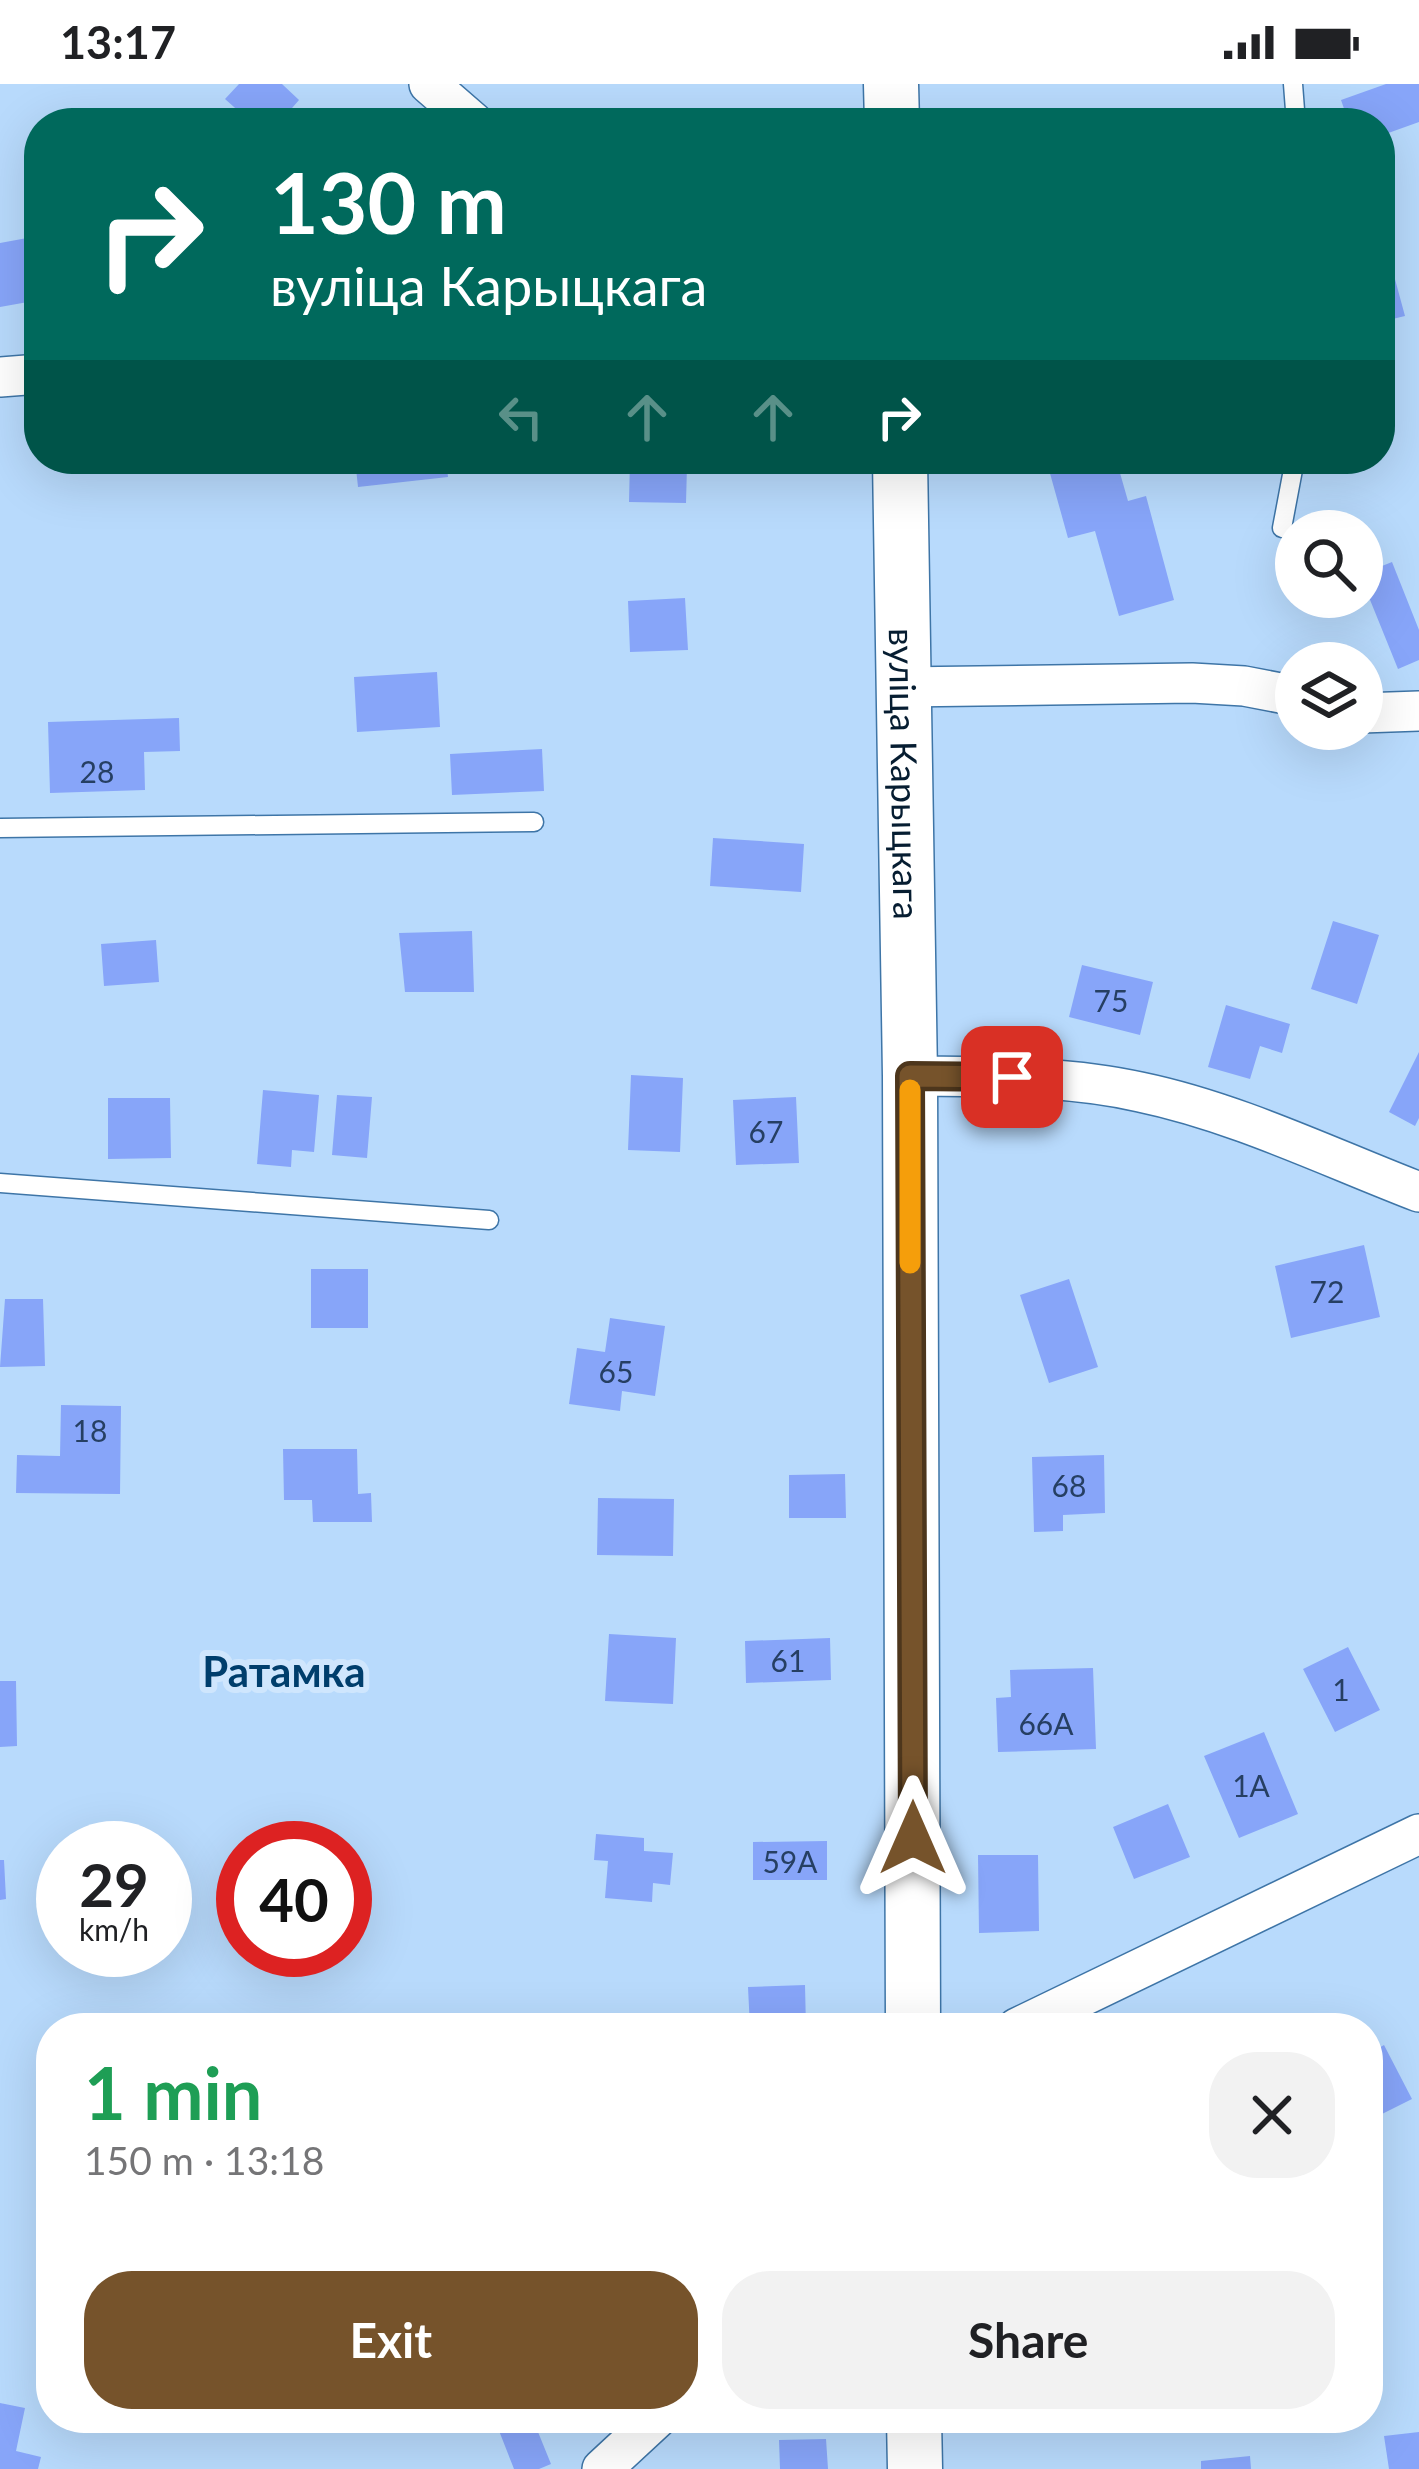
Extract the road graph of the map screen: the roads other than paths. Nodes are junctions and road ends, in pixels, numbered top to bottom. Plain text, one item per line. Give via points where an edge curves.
1 (429, 84) edge
2 (457, 108) edge
3 (894, 474) edge
4 (1292, 474) edge
5 (1285, 510) edge
6 (901, 686) junction
7 (1275, 692) edge
8 (1419, 711) edge
9 (1383, 712) edge
10 (534, 822) dead end
11 (0, 828) edge
12 (910, 1076) junction
13 (0, 1183) edge
14 (1419, 1192) edge
15 (489, 1220) dead end
16 (1419, 1834) edge
17 (913, 2013) edge
18 (1048, 2013) edge
19 (642, 2433) edge
20 (914, 2433) edge
21 (602, 2469) edge
22 (915, 2469) edge

1 - 2 street
3 - 6 street, вуліца Карыцкага
4 - 5 lane
6 - 7 street via 1192,683
6 - 12 street, вуліца Карыцкага
8 - 9 street
10 - 11 lane
12 - 14 street via 1140,1091
12 - 17 street, вуліца Карыцкага
13 - 15 lane
16 - 18 street
19 - 21 street
20 - 22 street

